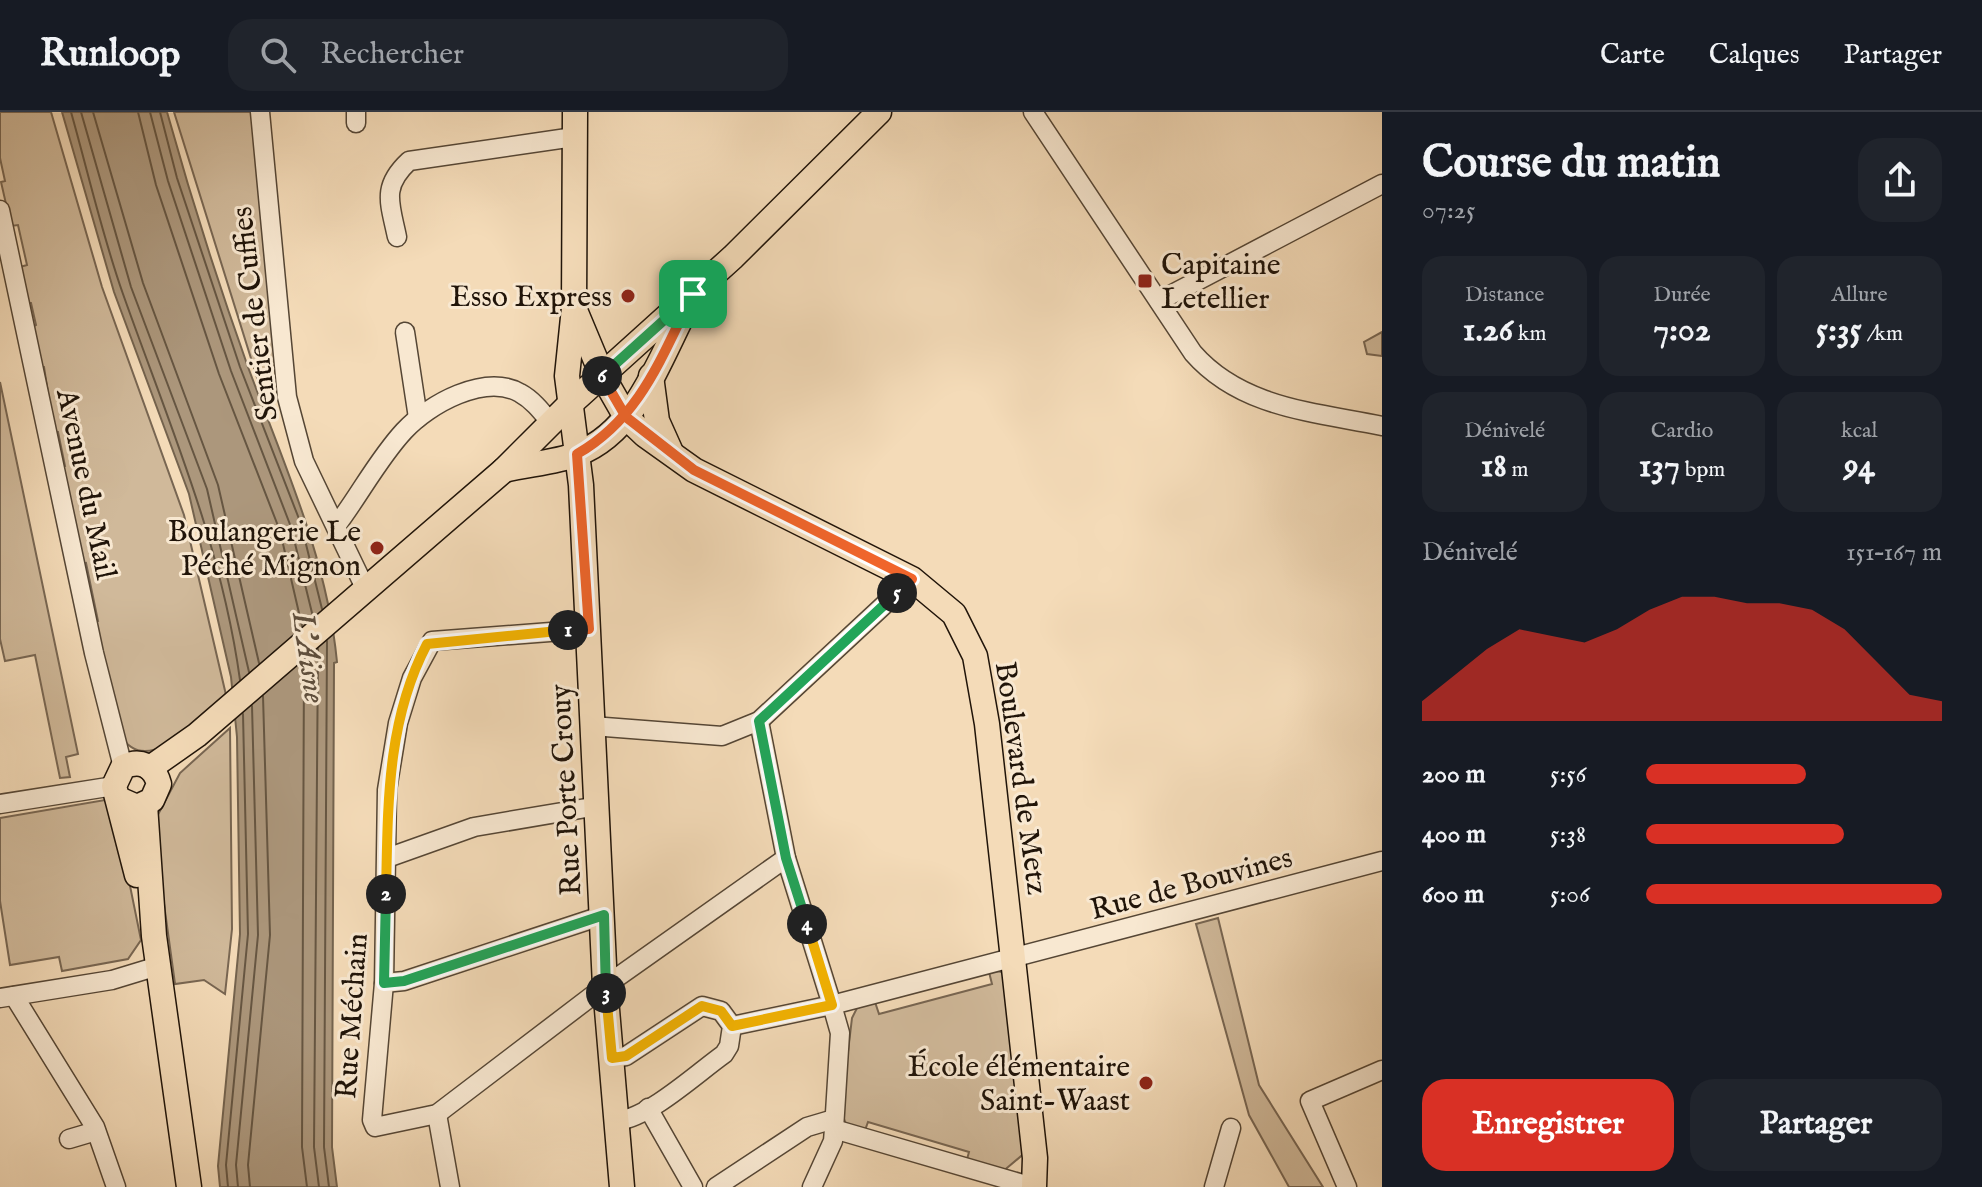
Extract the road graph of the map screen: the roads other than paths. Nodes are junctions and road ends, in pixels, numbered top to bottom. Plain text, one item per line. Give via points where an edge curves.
1 (260, 112) edge
2 (575, 112) edge
3 (879, 112) edge
4 (1033, 112) edge
5 (574, 137) junction
6 (1382, 184) edge
7 (0, 210) edge
8 (397, 237) dead end
9 (693, 294) junction
10 (1159, 301) junction
11 (574, 308) junction
12 (405, 332) dead end
13 (589, 344) junction
14 (629, 351) junction
15 (602, 375) junction
16 (651, 376) junction
17 (569, 405) junction
18 (626, 417) junction
19 (418, 418) junction
20 (551, 423) junction
21 (1382, 426) edge
22 (670, 450) junction
23 (577, 454) junction
24 (504, 470) junction
25 (336, 526) junction
26 (912, 579) junction
27 (362, 593) junction
28 (589, 629) junction
29 (759, 721) junction
30 (592, 726) junction
31 (154, 776) junction
32 (119, 785) junction
33 (0, 804) edge
34 (145, 805) junction
35 (598, 806) junction
36 (387, 858) junction
37 (786, 858) junction
38 (1382, 861) edge
39 (604, 915) junction
40 (154, 936) junction
41 (1014, 958) junction
42 (158, 966) junction
43 (384, 983) junction
44 (605, 986) junction
45 (7, 997) edge
46 (832, 1005) junction
47 (732, 1026) junction
48 (612, 1058) junction
49 (1382, 1070) edge
50 (648, 1108) junction
51 (437, 1114) junction
52 (618, 1121) junction
53 (834, 1124) junction
54 (1231, 1128) dead end
55 (96, 1131) junction
56 (69, 1139) dead end
57 (116, 1187) edge
58 (185, 1187) edge
59 (450, 1187) edge
60 (622, 1187) edge
61 (693, 1187) edge
62 (716, 1187) edge
63 (812, 1187) edge
64 (1033, 1187) edge
65 (1214, 1187) edge
66 (1347, 1187) edge

1 - 25 street, Sentier de Cuffies via 287,397 304,461
2 - 5 main road, Rue Porte Crouy
3 - 9 main road
4 - 10 street
5 - 8 street via 409,161 396,173 388,192
5 - 11 main road, Rue Porte Crouy
6 - 10 street
7 - 32 street, Avenue du Mail
9 - 14 main road
9 - 16 main road
10 - 21 street via 1210,373 1239,391
11 - 13 main road
11 - 17 main road, Rue Porte Crouy
12 - 19 street
13 - 14 main road
13 - 15 main road
14 - 15 main road
15 - 17 main road
15 - 18 main road
16 - 18 main road
16 - 22 main road via 657,421
17 - 20 main road
17 - 23 main road, Rue Porte Crouy
18 - 22 main road, Boulevard de Metz
18 - 23 main road
19 - 20 street via 463,392 503,388 531,400
19 - 25 street
20 - 24 main road
22 - 26 main road, Boulevard de Metz via 694,470
23 - 24 main road
23 - 28 main road, Rue Porte Crouy
24 - 27 main road
25 - 27 street, Sentier de Cuffies
26 - 29 street
26 - 41 main road, Boulevard de Metz via 954,614 975,656
27 - 31 main road
28 - 30 main road, Rue Porte Crouy
28 - 36 street, Rue Méchain via 427,644 398,723 387,790
29 - 30 street via 722,736
29 - 37 street
30 - 35 main road, Rue Porte Crouy
31 - 32 main road via 142,763
31 - 34 main road via 157,793
32 - 33 street
32 - 34 main road via 128,805
32 - 40 main road
34 - 40 main road
35 - 36 street via 474,827
35 - 39 main road, Rue Porte Crouy
36 - 43 street, Rue Méchain
37 - 44 street
37 - 46 street
38 - 41 street, Rue de Bouvines
39 - 43 street
39 - 44 main road, Rue Porte Crouy
40 - 42 main road
41 - 46 street, Rue de Bouvines
41 - 64 main road, Boulevard de Metz via 1035,1158
42 - 45 street via 112,980
42 - 58 main road
43 - 51 street, Rue Méchain via 372,1120 375,1127
44 - 48 main road, Rue Porte Crouy
44 - 51 street
45 - 55 street
46 - 47 street, Rue de Bouvines
46 - 53 street via 840,1033
47 - 48 street via 721,1011 702,1006 626,1056
47 - 50 street via 724,1054
48 - 52 main road, Rue Porte Crouy
49 - 66 street via 1310,1101
50 - 52 street
50 - 61 street
51 - 59 street
52 - 60 main road, Rue Porte Crouy
53 - 62 street via 807,1127
53 - 63 street via 833,1141
53 - 64 street
54 - 65 street
55 - 56 street
55 - 57 street

